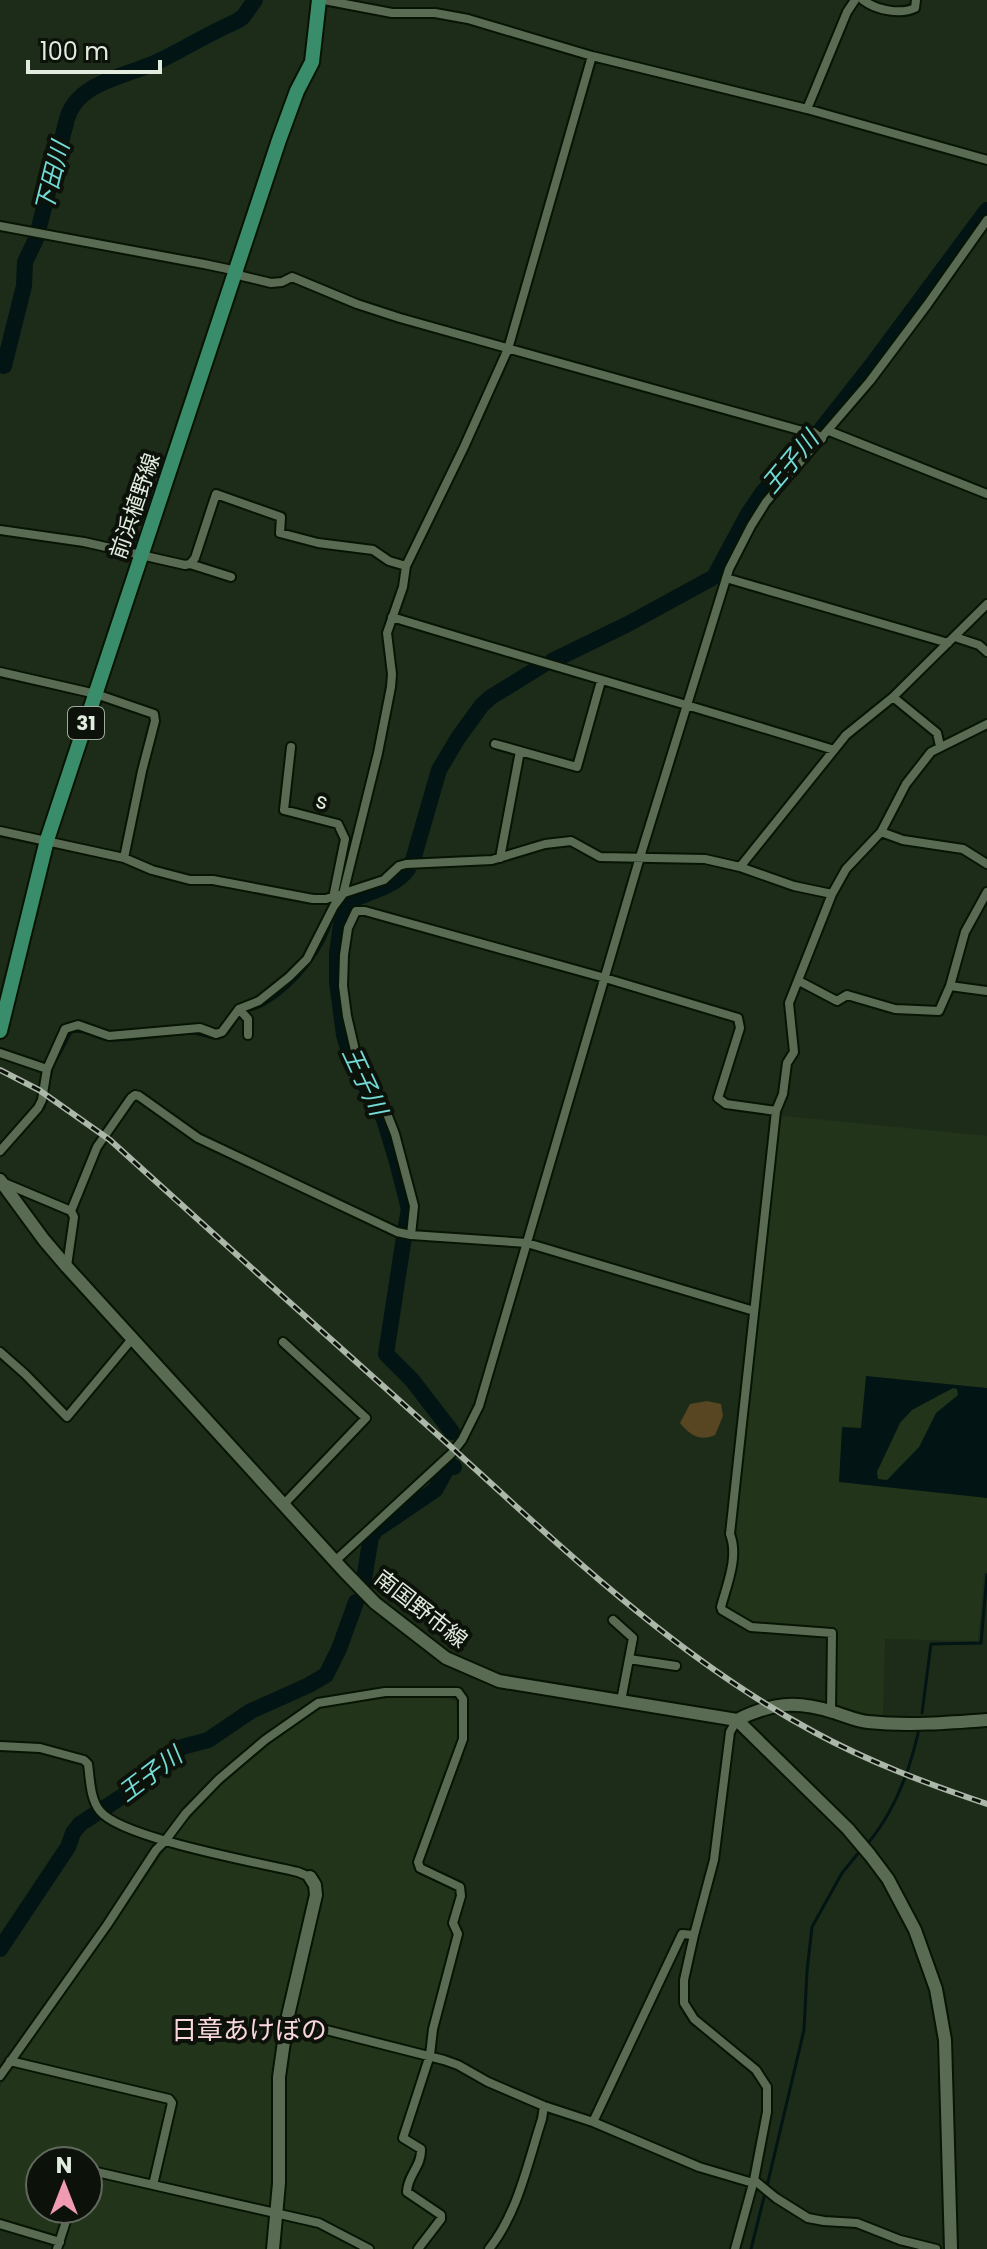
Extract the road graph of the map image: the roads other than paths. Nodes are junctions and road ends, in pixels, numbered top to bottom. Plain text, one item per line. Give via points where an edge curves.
1 (322, 0) edge
2 (855, 0) edge
3 (863, 0) edge
4 (916, 0) edge
5 (592, 56) junction
6 (807, 109) junction
7 (987, 160) edge
8 (987, 220) edge
9 (0, 226) edge
10 (237, 271) junction
11 (508, 349) junction
12 (829, 431) junction
13 (817, 436) junction
14 (987, 494) edge
15 (0, 530) edge
16 (142, 555) junction
17 (190, 564) junction
18 (406, 566) junction
19 (231, 577) dead end
20 (726, 578) junction
21 (987, 604) edge
22 (392, 617) junction
23 (952, 640) junction
24 (987, 652) edge
25 (0, 672) edge
26 (601, 681) junction
27 (96, 694) junction
28 (893, 697) junction
29 (688, 705) junction
30 (987, 724) edge
31 (495, 744) dead end
32 (940, 746) junction
33 (291, 747) dead end
34 (834, 750) junction
35 (520, 751) junction
36 (0, 831) edge
37 (881, 832) junction
38 (47, 840) junction
39 (640, 857) junction
40 (124, 858) junction
41 (500, 858) junction
42 (987, 864) edge
43 (740, 867) junction
44 (987, 892) edge
45 (346, 893) junction
46 (832, 894) junction
47 (333, 898) junction
48 (356, 911) junction
49 (605, 978) junction
50 (799, 981) junction
51 (950, 986) junction
52 (987, 991) edge
53 (4, 996) edge
54 (239, 1009) junction
55 (0, 1031) edge
56 (248, 1035) dead end
57 (0, 1053) edge
58 (47, 1069) junction
59 (776, 1111) junction
60 (0, 1151) edge
61 (1, 1181) edge
62 (71, 1211) junction
63 (411, 1235) junction
64 (527, 1243) junction
65 (67, 1267) junction
66 (754, 1311) junction
67 (132, 1339) junction
68 (283, 1342) dead end
69 (0, 1352) edge
70 (284, 1504) junction
71 (335, 1561) junction
72 (613, 1620) dead end
73 (629, 1659) junction
74 (676, 1666) dead end
75 (621, 1701) junction
76 (831, 1711) junction
77 (737, 1720) junction
78 (987, 1720) edge
79 (0, 1746) edge
80 (165, 1841) junction
81 (310, 1877) joint
82 (694, 1935) junction
83 (287, 2020) junction
84 (430, 2055) junction
85 (10, 2061) junction
86 (0, 2076) edge
87 (544, 2106) junction
88 (593, 2122) junction
89 (104, 2174) edge
90 (754, 2182) junction
91 (153, 2185) junction
92 (276, 2213) junction
93 (0, 2224) edge
94 (65, 2225) edge
95 (58, 2246) edge
96 (273, 2249) edge
97 (369, 2249) edge
98 (418, 2249) edge
99 (489, 2249) edge
100 (735, 2249) edge
101 (936, 2249) edge
102 (951, 2249) edge

1 - 5 street via 468,19
1 - 10 main road, 前浜植野線 / 31 via 312,62 279,140
2 - 6 street
3 - 4 street via 894,11 909,11
5 - 6 street
5 - 11 street
6 - 7 street
8 - 12 street
9 - 10 street
10 - 11 street via 271,283 292,277 357,304
10 - 16 main road, 前浜植野線 / 31
11 - 13 street
11 - 18 street
12 - 13 street
12 - 14 street
13 - 20 street via 761,511
15 - 16 street
16 - 17 street
16 - 27 main road, 前浜植野線 / 31
17 - 18 street via 216,494 281,517 280,533 373,550
17 - 19 street
18 - 22 street
20 - 23 street
20 - 29 street
21 - 23 street
22 - 26 street
22 - 45 street via 387,633 391,687
23 - 24 street via 979,645
23 - 28 street
25 - 27 street
26 - 29 street
26 - 35 street via 577,767
27 - 38 main road, 前浜植野線 / 31
27 - 40 street via 155,718
28 - 32 street via 937,733
28 - 34 street
29 - 34 street
29 - 39 street
30 - 32 street
31 - 35 street
32 - 37 street via 906,784
33 - 47 street, s via 284,810 338,824 345,839
34 - 43 street
35 - 41 street
36 - 38 street
37 - 42 street via 963,849
37 - 46 street via 846,869
38 - 40 street
38 - 53 main road, 前浜植野線 / 31
39 - 41 street via 600,857 566,841
39 - 43 street via 705,859
39 - 49 street
40 - 47 street via 190,880
41 - 45 street via 406,864 384,880
43 - 46 street
44 - 51 street via 965,932
45 - 47 street
45 - 48 street
45 - 54 street via 307,959 259,1001
46 - 50 street
48 - 49 street
48 - 63 street via 344,955 347,1016 357,1059 395,1134 414,1206
49 - 59 street via 738,1018 740,1028 718,1098 726,1104
49 - 64 street
50 - 51 street via 837,1001 847,995 895,1009 939,1011
50 - 59 street via 789,1003 794,1052
51 - 52 street
53 - 55 main road, 前浜植野線 / 31
54 - 56 street via 248,1019
54 - 58 street via 216,1034 200,1028 109,1036 72,1025 65,1029
57 - 58 street
58 - 60 street via 38,1108
59 - 66 street
61 - 62 street
61 - 65 main road, 南国野市線
62 - 63 street via 97,1147 135,1095 198,1138
62 - 65 street
63 - 64 street
64 - 66 street
64 - 71 street via 479,1406 462,1440
65 - 67 main road, 南国野市線
66 - 76 street via 730,1534 732,1565 721,1609 751,1627 832,1633
67 - 69 street via 67,1417
67 - 70 main road, 南国野市線
68 - 70 street via 366,1418
70 - 71 main road, 南国野市線
71 - 75 main road, 南国野市線 via 385,1611 465,1668 499,1681
72 - 73 street via 633,1638
73 - 74 street
73 - 75 street
75 - 77 main road, 南国野市線
76 - 77 main road via 776,1705
76 - 78 main road via 864,1722
77 - 82 street via 730,1732 714,1860
77 - 102 main road via 870,1855 919,1939 945,2040
79 - 80 street via 40,1748 84,1760 100,1811 124,1827
80 - 81 street
80 - 84 street via 219,1779 318,1703 385,1692 458,1692 463,1699 463,1739 418,1862 420,1868 460,1887 461,1896 453,1923 458,1934
80 - 85 street
81 - 83 main road via 316,1895
82 - 88 street via 682,1934
82 - 90 street via 684,2003 694,2019 756,2070 767,2087
83 - 84 street
83 - 92 main road via 279,2077
84 - 87 street
84 - 98 street via 403,2138 422,2155 407,2192 441,2215
85 - 86 street
85 - 91 street via 169,2099
87 - 88 street
87 - 99 street via 513,2207
88 - 90 street via 699,2167
89 - 91 street
90 - 100 street
90 - 101 street via 808,2218 857,2223
91 - 92 street
92 - 96 main road
92 - 97 street via 319,2223
93 - 95 street
94 - 95 street

